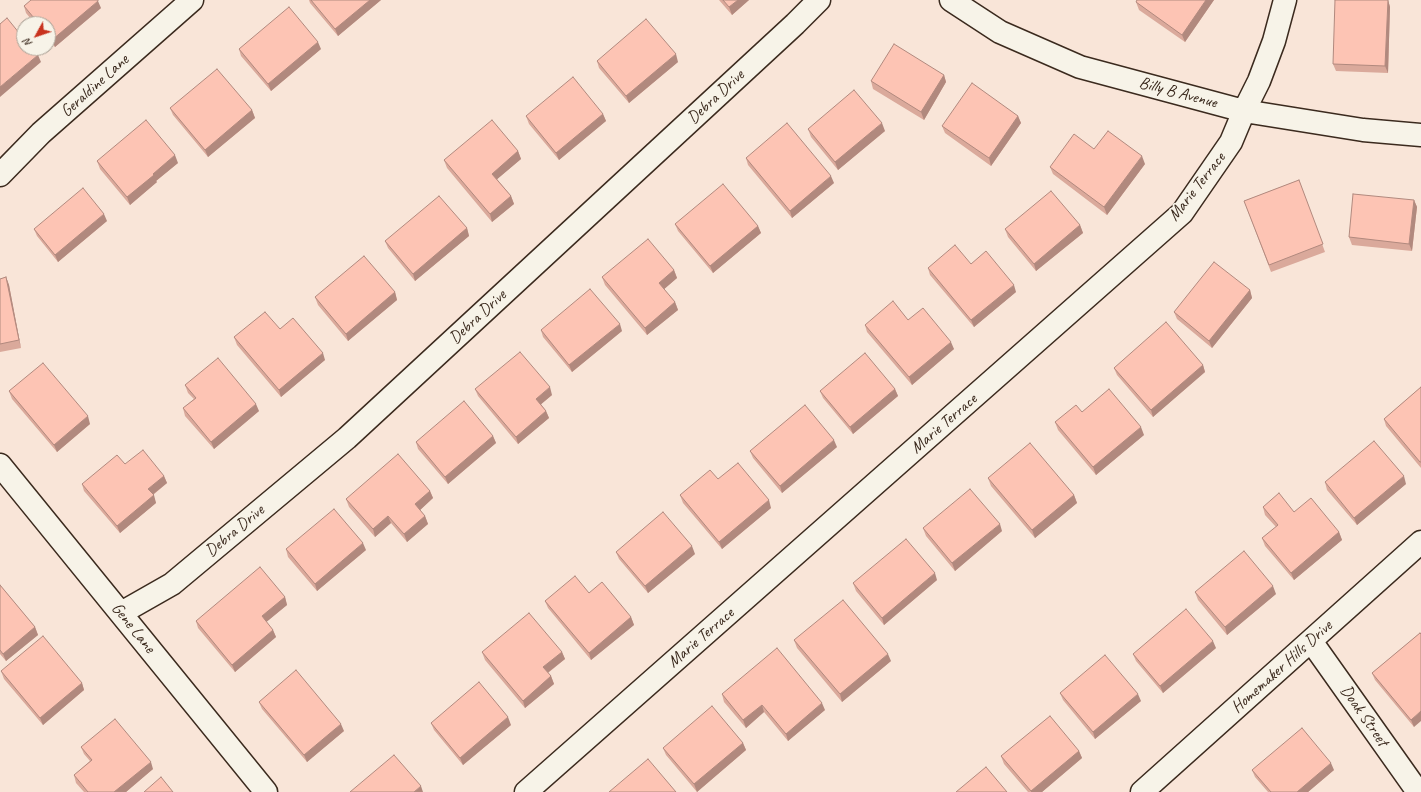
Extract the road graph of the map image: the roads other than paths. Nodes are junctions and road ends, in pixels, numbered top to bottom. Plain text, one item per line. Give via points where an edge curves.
1 (192, 0) edge
2 (819, 0) edge
3 (951, 0) edge
4 (1285, 0) edge
5 (1244, 111) junction
6 (1421, 135) edge
7 (0, 175) edge
8 (0, 465) edge
9 (1421, 542) edge
10 (121, 613) junction
11 (1311, 641) junction
12 (266, 792) edge
13 (526, 792) edge
14 (1142, 792) edge
15 (1418, 792) edge

1 - 7 street, Geraldine Lane via 42,133
2 - 10 street, Debra Drive via 347,438 172,584
3 - 5 street, Billy B Avenue via 1000,32 1080,67
4 - 5 street, Marie Terrace via 1274,41
5 - 6 street, Billy B Avenue via 1363,130
5 - 13 street, Marie Terrace via 1232,142 1182,213
8 - 10 street, Gene Lane
9 - 11 street, Homemaker Hills Drive
10 - 12 street, Gene Lane
11 - 14 street, Homemaker Hills Drive
11 - 15 street, Doak Street

